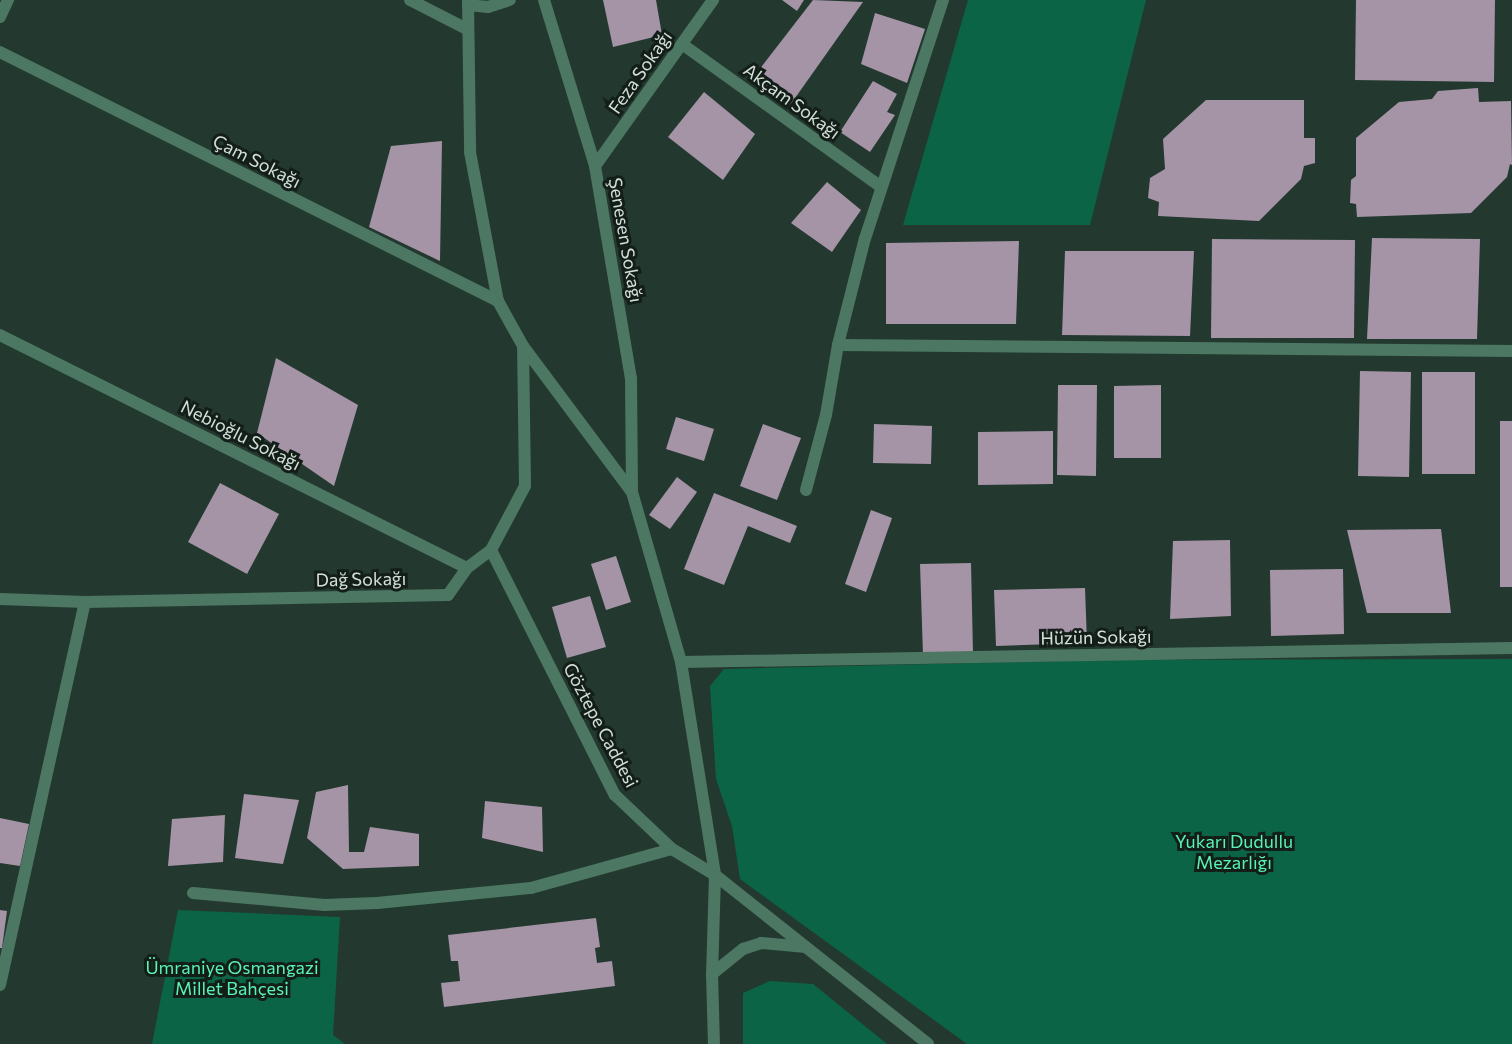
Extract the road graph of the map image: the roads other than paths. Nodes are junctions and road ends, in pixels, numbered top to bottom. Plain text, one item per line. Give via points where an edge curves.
1 (8, 0) edge
2 (410, 0) edge
3 (510, 0) edge
4 (544, 0) edge
5 (713, 0) edge
6 (943, 0) edge
7 (468, 2) edge
8 (0, 17) edge
9 (467, 29) junction
10 (682, 44) junction
11 (0, 52) edge
12 (595, 166) junction
13 (881, 187) junction
14 (498, 302) junction
15 (0, 335) edge
16 (838, 345) junction
17 (523, 346) junction
18 (1512, 351) edge
19 (806, 490) dead end
20 (632, 492) junction
21 (491, 550) junction
22 (467, 568) junction
23 (0, 599) edge
24 (85, 602) junction
25 (1512, 648) edge
26 (681, 662) junction
27 (672, 849) junction
28 (715, 875) junction
29 (193, 893) dead end
30 (807, 947) junction
31 (712, 974) junction
32 (0, 985) edge
33 (714, 1044) edge
34 (928, 1044) edge

1 - 8 street
2 - 9 street
3 - 7 street via 488,8
4 - 12 street, Şenesen Sokağı
5 - 10 street, Feza Sokağı
6 - 13 street
7 - 9 street
9 - 14 street via 470,152
10 - 12 street, Feza Sokağı
10 - 13 street, Akçam Sokağı
11 - 14 street, Çam Sokağı
12 - 20 street, Şenesen Sokağı via 631,378
13 - 16 street
14 - 17 street
15 - 22 street, Nebioğlu Sokağı
16 - 18 street
16 - 19 street via 826,415
17 - 20 street
17 - 21 street, Dağ Sokağı via 525,486
20 - 26 street
21 - 22 street, Dağ Sokağı
21 - 27 street, Göztepe Caddesi via 615,795
22 - 24 street, Dağ Sokağı via 448,595
23 - 24 street, Dağ Sokağı
24 - 32 street
25 - 26 street, Hüzün Sokağı
26 - 28 street
27 - 28 street, Göztepe Caddesi
27 - 29 street via 531,888 377,903 324,905
28 - 30 street, Göztepe Caddesi
28 - 31 street
30 - 31 street via 761,943 743,949
30 - 34 street, Göztepe Caddesi
31 - 33 street

